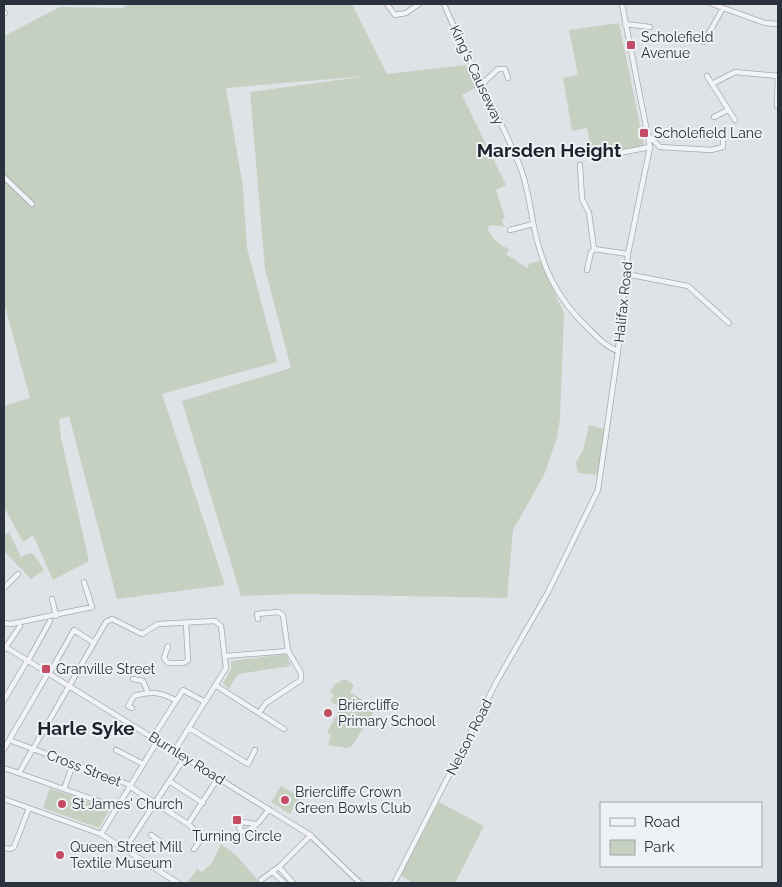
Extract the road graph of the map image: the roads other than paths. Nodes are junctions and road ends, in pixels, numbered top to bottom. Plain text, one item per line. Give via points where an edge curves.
1 (387, 4) edge
2 (419, 4) edge
3 (444, 4) edge
4 (622, 4) edge
5 (712, 4) edge
6 (723, 8) junction
7 (625, 24) junction
8 (778, 24) edge
9 (650, 28) dead end
10 (704, 42) dead end
11 (778, 75) edge
12 (707, 76) dead end
13 (508, 78) dead end
14 (778, 80) edge
15 (712, 84) junction
16 (481, 86) junction
17 (777, 106) dead end
18 (728, 110) junction
19 (714, 116) dead end
20 (735, 120) dead end
21 (648, 136) junction
22 (723, 139) dead end
23 (650, 147) junction
24 (594, 158) dead end
25 (580, 165) dead end
26 (4, 177) edge
27 (32, 204) dead end
28 (533, 224) junction
29 (510, 230) dead end
30 (594, 249) junction
31 (628, 254) junction
32 (587, 270) dead end
33 (626, 274) junction
34 (729, 323) dead end
35 (618, 350) junction
36 (18, 574) dead end
37 (84, 582) dead end
38 (4, 588) edge
39 (548, 592) joint
40 (52, 599) dead end
41 (257, 614) dead end
42 (56, 616) junction
43 (50, 621) dead end
44 (4, 623) edge
45 (186, 623) junction
46 (20, 626) dead end
47 (94, 643) junction
48 (168, 646) dead end
49 (4, 648) edge
50 (288, 651) junction
51 (225, 656) junction
52 (27, 661) junction
53 (48, 674) junction
54 (134, 678) dead end
55 (215, 685) junction
56 (69, 686) junction
57 (148, 693) junction
58 (4, 700) edge
59 (175, 700) junction
60 (205, 702) junction
61 (129, 706) dead end
62 (259, 713) junction
63 (189, 728) junction
64 (284, 729) dead end
65 (153, 737) junction
66 (10, 740) junction
67 (158, 740) junction
68 (33, 748) junction
69 (4, 749) edge
70 (116, 750) dead end
71 (175, 750) junction
72 (256, 750) dead end
73 (185, 757) junction
74 (73, 764) junction
75 (143, 764) junction
76 (4, 768) edge
77 (18, 773) junction
78 (218, 778) junction
79 (169, 781) junction
80 (129, 786) junction
81 (64, 789) junction
82 (4, 799) edge
83 (155, 803) junction
84 (203, 803) junction
85 (29, 808) junction
86 (115, 808) junction
87 (269, 809) junction
88 (189, 823) junction
89 (256, 824) dead end
90 (101, 834) junction
91 (150, 835) dead end
92 (311, 835) junction
93 (161, 842) dead end
94 (4, 848) edge
95 (125, 849) junction
96 (194, 849) dead end
97 (280, 867) junction
98 (272, 871) junction
99 (261, 880) dead end
100 (178, 883) edge
101 (284, 883) edge
102 (293, 883) edge
103 (360, 883) edge
104 (394, 883) edge

1 - 2 street via 395,15 406,13
3 - 16 street, King's Causeway
4 - 7 street, Halifax Road
5 - 6 street
6 - 8 street
6 - 10 street
7 - 9 street
7 - 21 street, Halifax Road
11 - 14 street
11 - 15 street via 734,72
12 - 15 street
13 - 16 street via 505,69 498,69
14 - 17 street
15 - 18 street
16 - 28 street, King's Causeway via 517,160
18 - 19 street
18 - 20 street
21 - 22 street via 660,148 707,150 724,147
21 - 23 street, Halifax Road
23 - 24 street
23 - 31 street, Halifax Road
25 - 30 street via 582,198 589,213
26 - 27 street
28 - 29 street
28 - 35 street, King's Causeway via 546,267 566,306 602,342
30 - 31 street
30 - 32 street
31 - 33 street, Halifax Road
33 - 34 street via 688,286
33 - 35 street, Halifax Road
35 - 39 street, Halifax Road via 598,490
36 - 38 street
37 - 42 street via 92,607
39 - 104 street, Nelson Road via 498,679
40 - 42 street
41 - 50 street via 278,612 283,615
42 - 44 street
43 - 52 street
45 - 47 street via 155,625 142,634 112,619 106,622
45 - 48 street via 188,660 168,663 164,658
45 - 51 street via 218,622
46 - 49 street
47 - 53 street via 74,630
47 - 56 street
49 - 52 street, Burnley Road
50 - 51 street
50 - 62 street via 301,673 301,680 266,703
51 - 55 street via 226,668
52 - 53 street, Burnley Road
52 - 58 street
53 - 56 street, Burnley Road
53 - 66 street
54 - 57 street via 143,681
55 - 60 street
55 - 62 street
56 - 65 street, Burnley Road
56 - 68 street
57 - 59 street via 162,692
57 - 61 street via 134,696
59 - 60 street via 184,690
59 - 65 street
60 - 63 street
62 - 64 street
63 - 71 street
63 - 72 street via 248,764
65 - 67 street, Burnley Road
66 - 68 street, Cross Street
66 - 69 street
67 - 71 street, Burnley Road
67 - 75 street
68 - 74 street, Cross Street
68 - 77 street
70 - 75 street
71 - 73 street, Burnley Road
73 - 78 street, Burnley Road
73 - 79 street
74 - 80 street, Cross Street
74 - 81 street
75 - 80 street
76 - 77 street
77 - 81 street
78 - 84 street
78 - 87 street, Burnley Road
79 - 83 street
79 - 84 street
80 - 83 street, Cross Street
80 - 86 street
81 - 86 street
82 - 85 street
83 - 88 street, Cross Street
83 - 95 street
84 - 88 street
85 - 90 street
85 - 94 street via 14,847
86 - 90 street
87 - 89 street
87 - 92 street, Burnley Road
88 - 96 street via 203,837
90 - 95 street
91 - 93 street
92 - 97 street
92 - 103 street, Burnley Road
95 - 100 street
97 - 98 street
97 - 102 street
98 - 99 street
98 - 101 street

